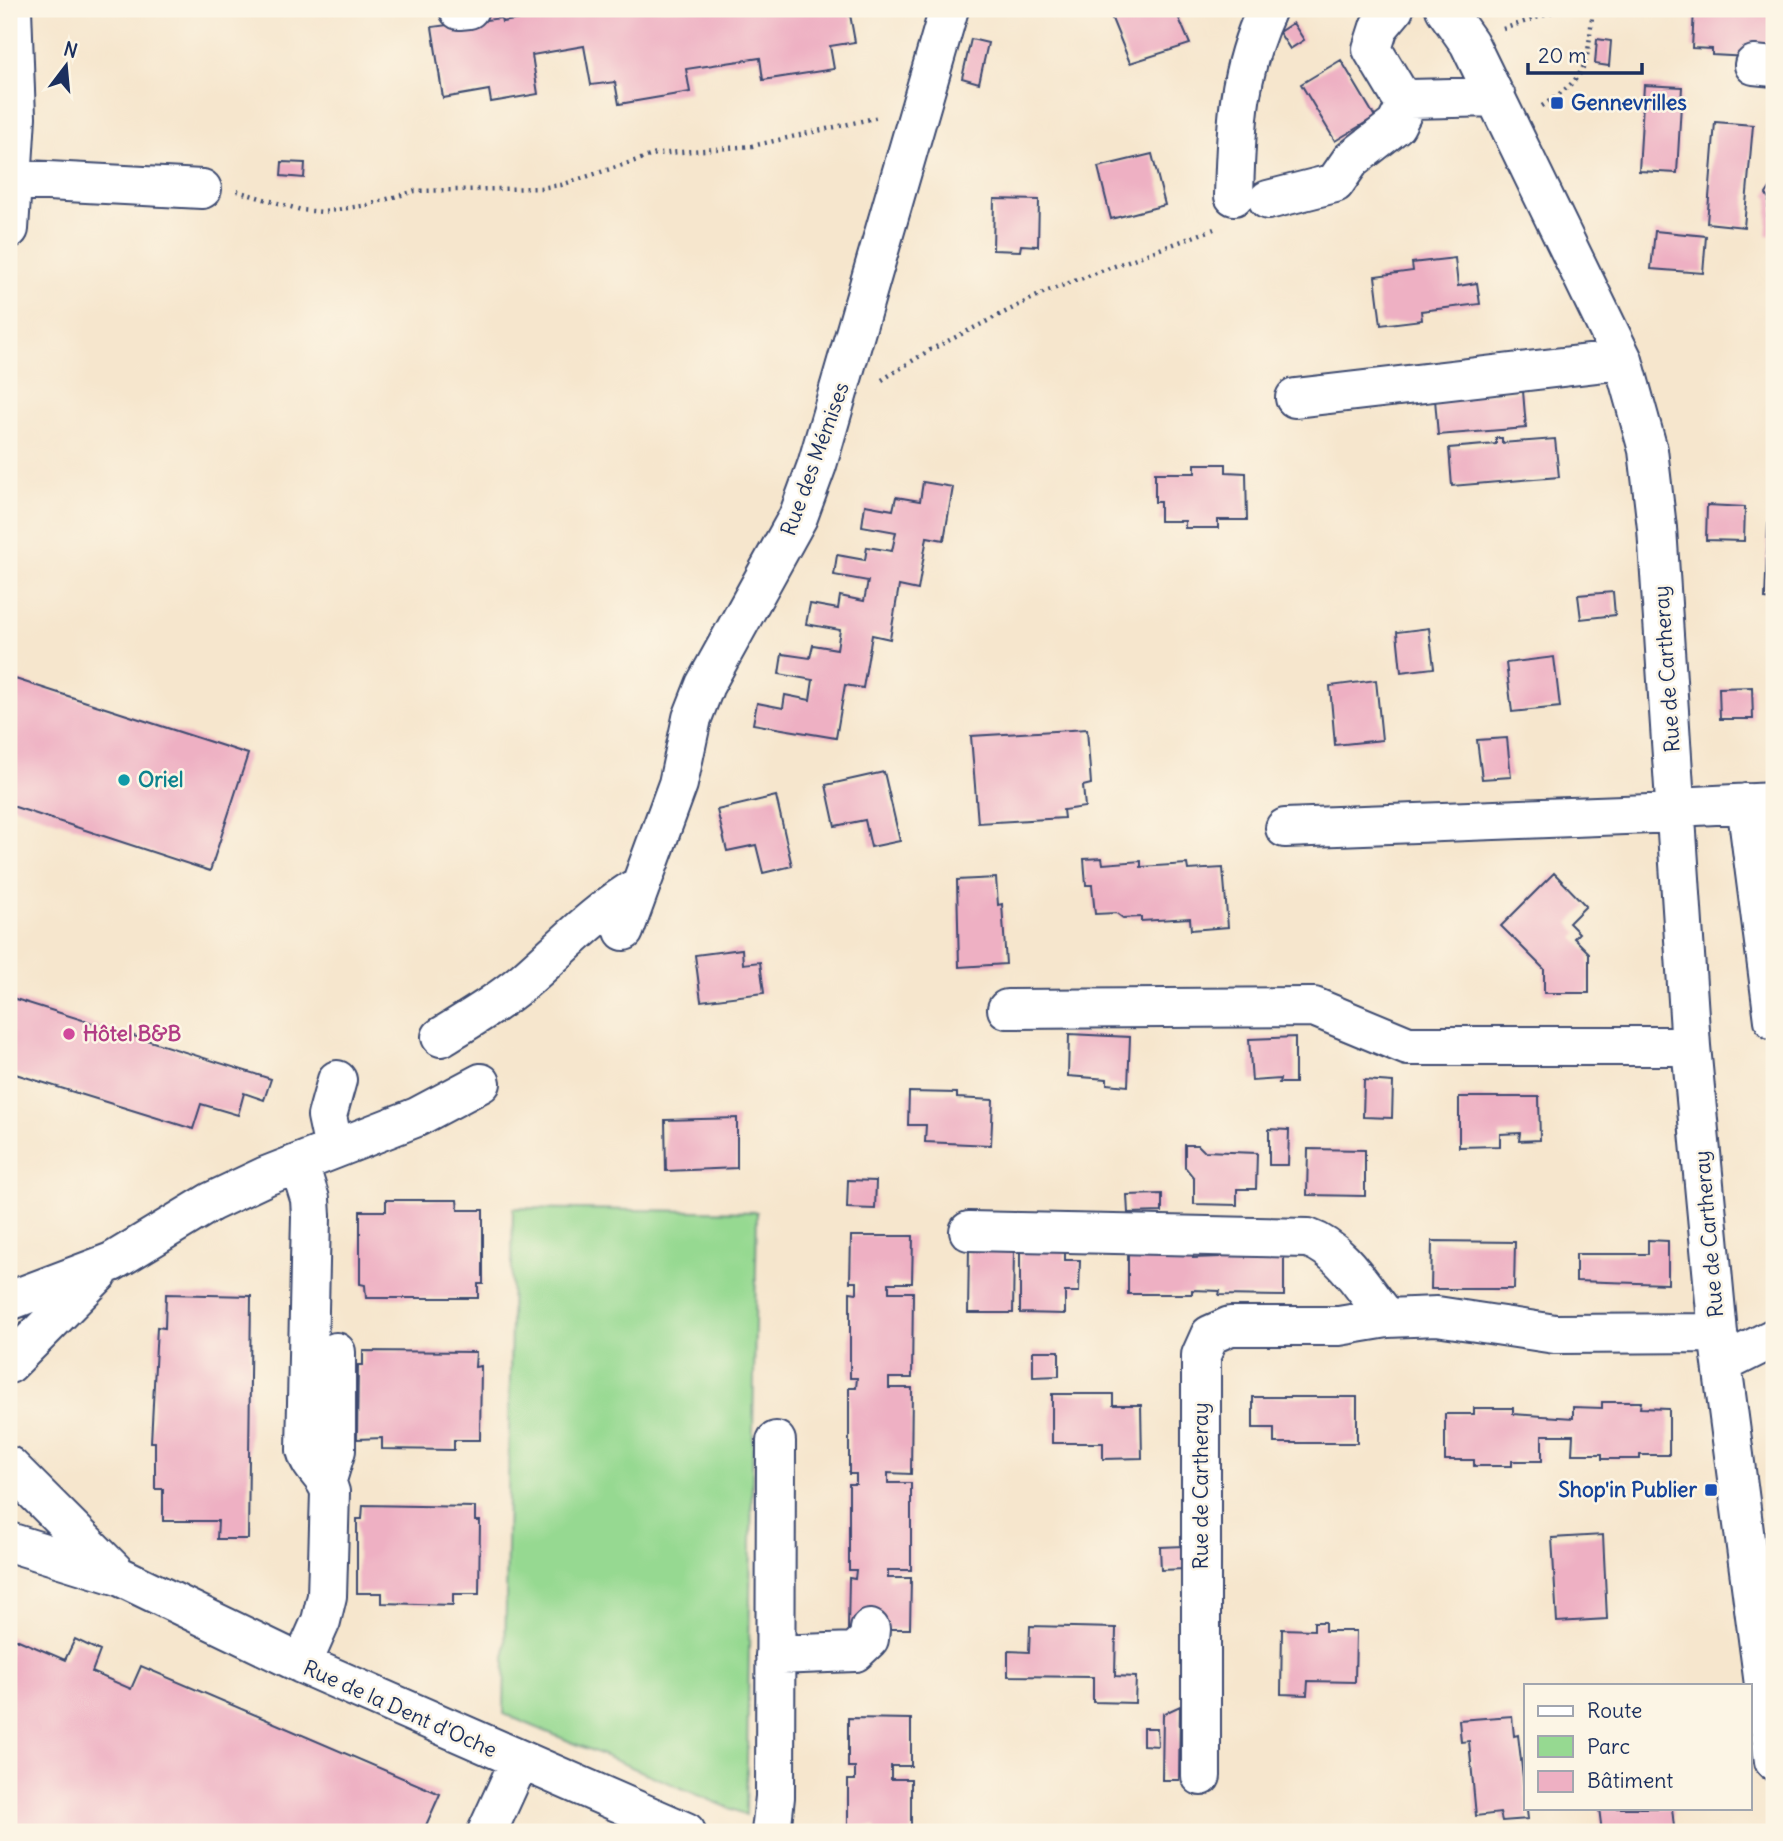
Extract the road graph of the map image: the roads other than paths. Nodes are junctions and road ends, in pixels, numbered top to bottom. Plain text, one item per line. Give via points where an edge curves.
1 (12, 9) edge
2 (949, 9) edge
3 (1267, 9) edge
4 (1394, 9) edge
5 (1446, 9) edge
6 (1476, 28) edge
7 (1409, 99) junction
8 (1503, 111) junction
9 (11, 179) edge
10 (202, 189) road end
11 (9, 229) edge
12 (1623, 360) junction
13 (1295, 398) dead end
14 (1760, 802) edge
15 (1676, 810) junction
16 (1285, 828) dead end
17 (641, 885) junction
18 (624, 931) dead end
19 (1007, 1009) dead end
20 (1774, 1020) edge
21 (441, 1037) dead end
22 (1691, 1046) junction
23 (337, 1080) dead end
24 (481, 1083) dead end
25 (334, 1149) junction
26 (299, 1164) junction
27 (969, 1231) dead end
28 (111, 1262) junction
29 (9, 1301) edge
30 (1387, 1318) junction
31 (1774, 1338) edge
32 (1720, 1349) junction
33 (337, 1352) dead end
34 (9, 1364) edge
35 (776, 1441) dead end
36 (9, 1466) edge
37 (327, 1480) junction
38 (9, 1542) edge
39 (119, 1576) junction
40 (870, 1629) dead end
41 (775, 1655) junction
42 (302, 1664) junction
43 (1769, 1690) edge
44 (1774, 1754) edge
45 (519, 1762) junction
46 (1201, 1776) dead end
47 (487, 1832) edge
48 (686, 1832) edge
49 (771, 1832) edge

1 - 9 street via 16,94
2 - 17 street, Rue des Mémises via 834,410 798,517 705,685 692,718 678,784
3 - 7 street via 1240,86 1251,198 1335,183 1351,160 1387,136
4 - 7 street via 1380,27 1372,49 1399,94
5 - 6 street, Rue de Cartheray
6 - 8 street, Rue de Cartheray
7 - 8 street
8 - 12 street, Rue de Cartheray
9 - 10 street
9 - 11 street
12 - 13 street
12 - 15 street, Rue de Cartheray via 1642,424 1654,489
14 - 15 street
14 - 20 street
15 - 16 street
15 - 22 street, Rue de Cartheray
17 - 18 street, Rue des Mémises
17 - 21 street via 583,924 507,995
19 - 22 street via 1314,1007 1408,1046
22 - 32 street, Rue de Cartheray
23 - 25 street via 327,1116
24 - 25 street via 417,1117
25 - 26 street
26 - 28 street via 211,1202
26 - 37 street via 311,1216 306,1450 309,1461
27 - 30 street via 1308,1238 1339,1257
28 - 29 street
28 - 34 street
30 - 32 street, Rue de Cartheray via 1437,1316 1555,1334
30 - 46 street, Rue de Cartheray via 1339,1326 1230,1326 1219,1328 1203,1344
31 - 32 street
32 - 43 street, Rue de Cartheray
33 - 37 street via 336,1450
35 - 41 street
36 - 39 street, Rue de la Dent d'Oche
37 - 42 street via 327,1596
38 - 39 street, Rue de la Dent d'Oche
39 - 42 street, Rue de la Dent d'Oche
40 - 41 street via 869,1639 855,1652
41 - 49 street
42 - 45 street, Rue de la Dent d'Oche
43 - 44 street, Rue de Cartheray
45 - 47 street
45 - 48 street, Rue de la Dent d'Oche

